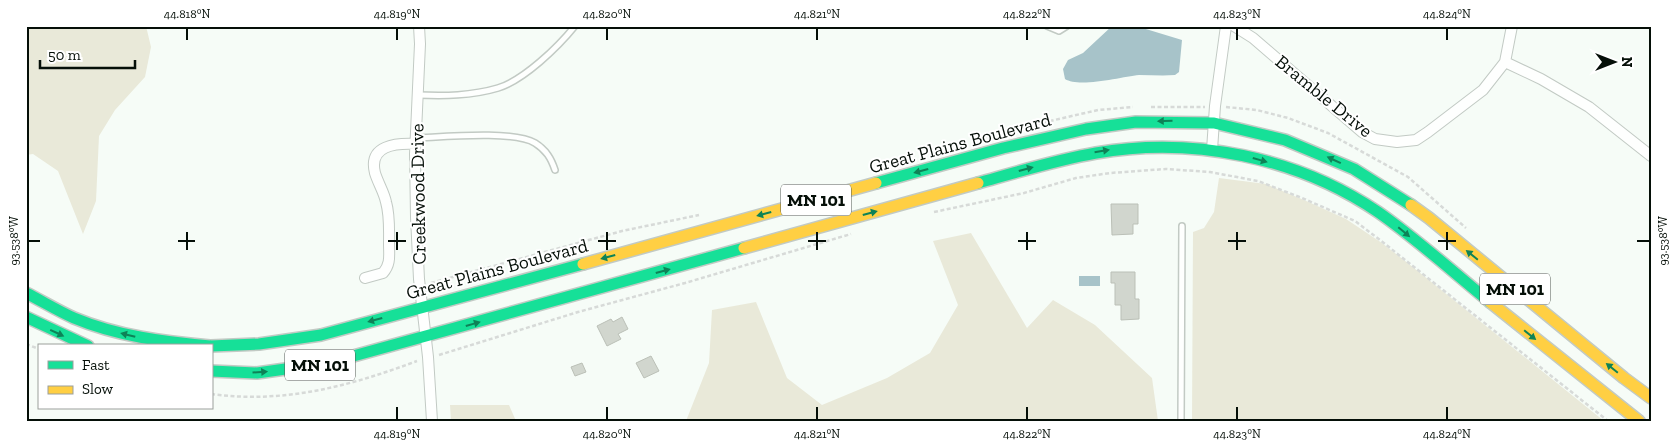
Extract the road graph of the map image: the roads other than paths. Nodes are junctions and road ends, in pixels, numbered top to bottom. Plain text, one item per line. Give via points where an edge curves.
1 (418, 26) edge
2 (575, 26) edge
3 (1048, 26) edge
4 (1067, 26) edge
5 (1226, 26) edge
6 (1234, 26) edge
7 (1512, 26) edge
8 (1506, 62) junction
9 (418, 95) junction
10 (1214, 123) junction
11 (416, 141) junction
12 (1212, 150) junction
13 (1651, 156) edge
14 (555, 170) dead end
15 (1182, 226) dead end
16 (365, 278) dead end
17 (26, 293) edge
18 (422, 307) junction
19 (26, 317) edge
20 (426, 337) junction
21 (83, 344) edge
22 (187, 344) edge
23 (212, 346) edge
24 (212, 371) edge
25 (1651, 398) edge
26 (432, 421) edge
27 (1180, 421) edge
28 (1639, 421) edge

1 - 9 street, Creekwood Drive
2 - 9 lane via 532,69 499,87 448,96
3 - 4 lane via 1059,31
5 - 10 street
6 - 8 street, Bramble Drive via 1253,38 1362,132 1386,141 1403,142 1422,137 1483,90
7 - 8 street, Bramble Drive
8 - 13 street via 1589,107
9 - 11 street, Creekwood Drive
10 - 12 street
10 -> 18 main road, Great Plains Boulevard / MN 101 via 1136,122 1060,134
25 -> 10 main road, Great Plains Boulevard / MN 101 via 1429,218 1377,182 1285,140
11 - 14 lane via 470,135 507,136 534,142 549,154
11 - 16 street via 388,146 376,158 374,171 385,196 388,214 390,262 381,274
11 - 18 street, Creekwood Drive
20 -> 12 main road, MN 101 via 1068,158 1105,150 1140,148
12 -> 28 main road, MN 101 via 1295,171 1368,207 1400,229
15 - 27 lane
22 -> 17 main road, Great Plains Boulevard / MN 101 via 114,331 75,318
18 - 20 street, Creekwood Drive
18 -> 23 main road, Great Plains Boulevard / MN 101 via 301,339 249,346
19 -> 21 main road
24 -> 20 main road, MN 101 via 257,373 335,362
20 - 26 street, Creekwood Drive

